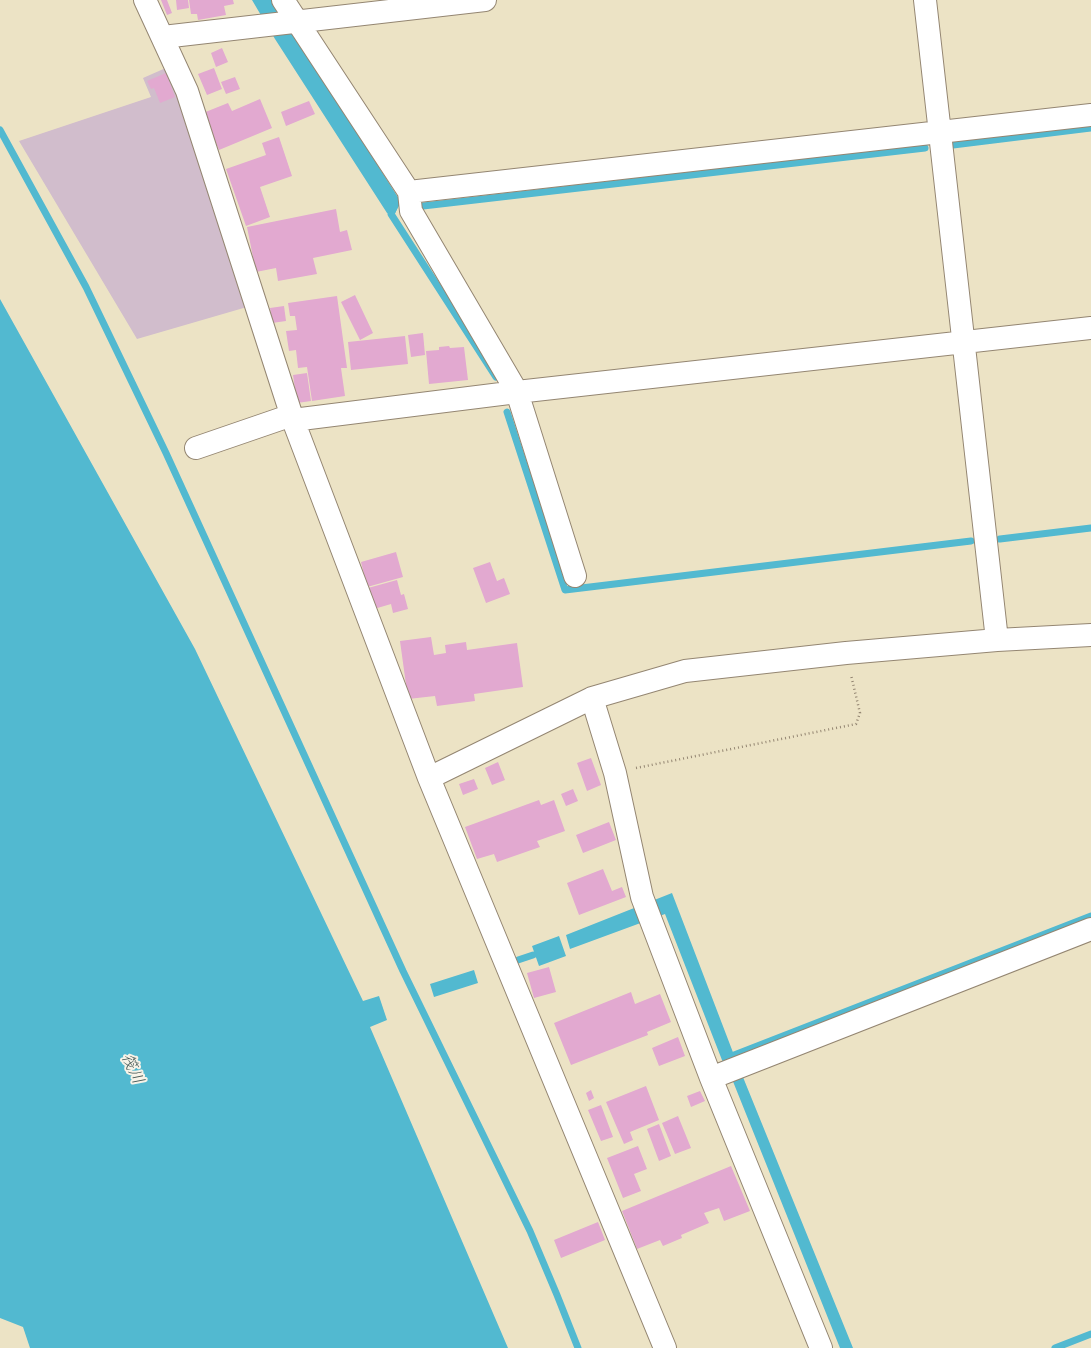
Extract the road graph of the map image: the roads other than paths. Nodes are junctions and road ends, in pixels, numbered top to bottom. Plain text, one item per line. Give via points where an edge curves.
1 (145, 0) edge
2 (283, 0) edge
3 (485, 0) edge
4 (925, 0) edge
5 (294, 22) junction
6 (163, 37) junction
7 (1091, 115) edge
8 (940, 132) junction
9 (408, 192) junction
10 (1091, 328) edge
11 (965, 342) junction
12 (517, 392) junction
13 (292, 418) junction
14 (196, 448) dead end
15 (575, 576) dead end
16 (1091, 635) edge
17 (997, 640) junction
18 (592, 698) junction
19 (429, 778) junction
20 (1091, 929) edge
21 (716, 1076) junction
22 (665, 1348) edge
23 (821, 1348) edge

1 - 6 street
2 - 5 street
3 - 5 street
4 - 8 street
5 - 6 street
5 - 9 street
6 - 13 street via 187,91
7 - 8 street
8 - 9 street
8 - 11 street
9 - 12 street via 411,211
10 - 11 street
11 - 12 street
11 - 17 street
12 - 13 street
12 - 15 street
13 - 14 street
13 - 19 street
16 - 17 street
17 - 18 street via 685,671
18 - 19 street
18 - 21 street via 615,773 642,896
19 - 22 street
20 - 21 street
21 - 23 street

